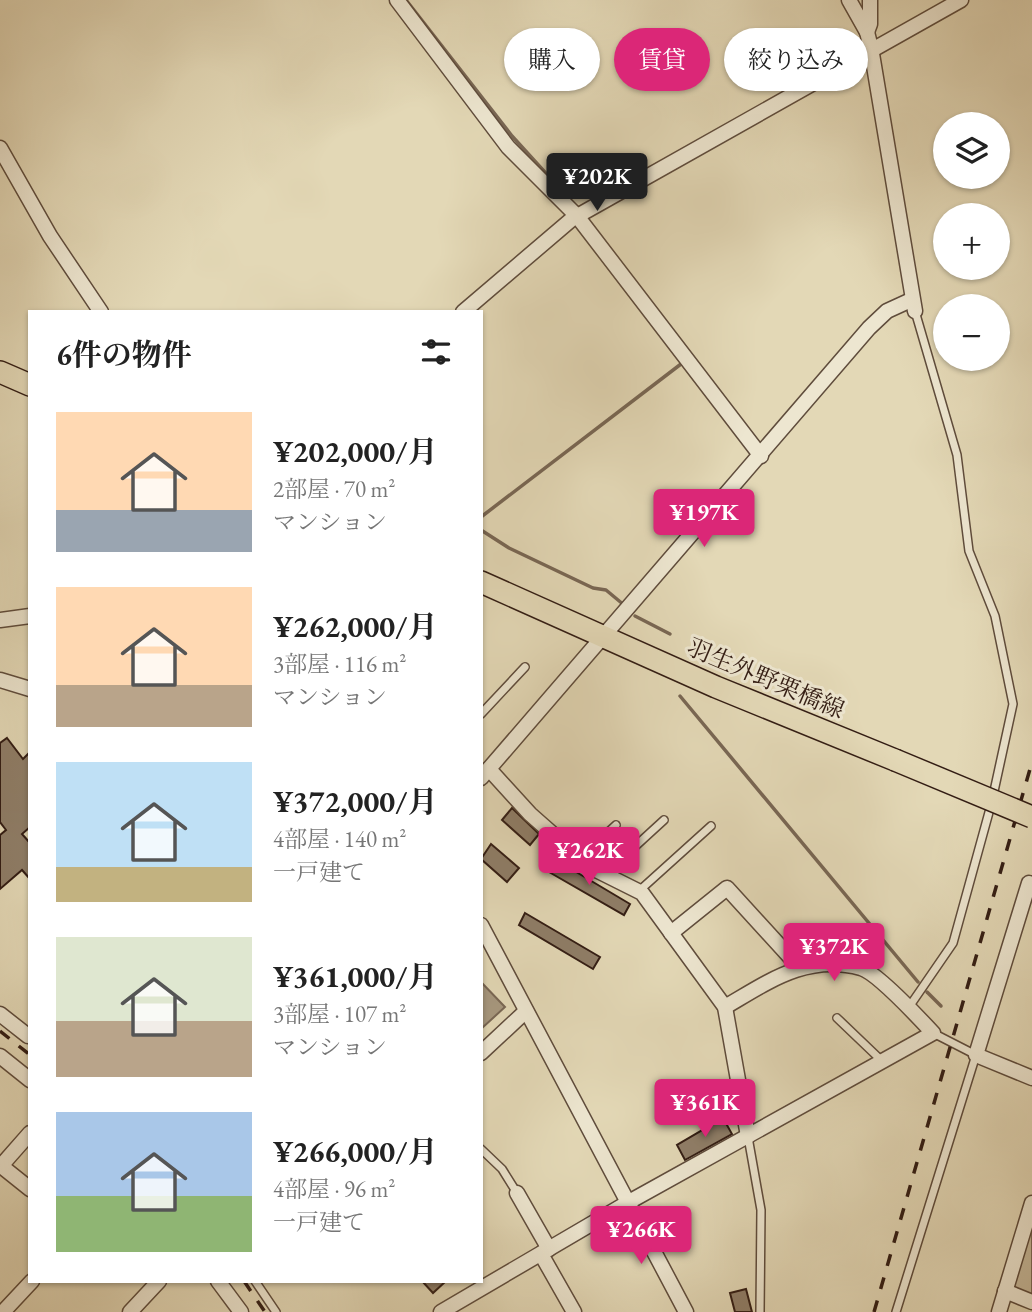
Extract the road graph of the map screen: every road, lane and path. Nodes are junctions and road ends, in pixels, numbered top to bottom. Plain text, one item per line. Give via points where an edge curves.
1 (397, 0) edge
2 (849, 0) edge
3 (870, 0) edge
4 (961, 0) edge
5 (865, 28) edge
6 (868, 29) edge
7 (868, 36) edge
8 (871, 48) junction
9 (0, 148) edge
10 (577, 216) junction
11 (913, 306) junction
12 (101, 310) edge
13 (465, 310) edge
14 (0, 372) edge
15 (28, 384) edge
16 (761, 456) junction
17 (483, 583) edge
18 (28, 616) edge
19 (0, 620) edge
20 (605, 637) junction
21 (525, 667) dead end
22 (0, 680) edge
23 (28, 687) edge
24 (483, 712) edge
25 (484, 769) edge
26 (1032, 817) edge
27 (664, 820) dead end
28 (616, 825) dead end
29 (711, 826) dead end
30 (580, 858) junction
31 (604, 874) junction
32 (1029, 883) dead end
33 (639, 892) junction
34 (483, 929) edge
35 (671, 933) junction
36 (800, 968) junction
37 (725, 1007) junction
38 (909, 1008) junction
39 (526, 1011) junction
40 (0, 1014) edge
41 (837, 1017) dead end
42 (933, 1033) junction
43 (28, 1036) edge
44 (483, 1052) edge
45 (976, 1055) junction
46 (0, 1056) edge
47 (883, 1061) junction
48 (28, 1078) edge
49 (1032, 1078) edge
50 (28, 1135) edge
51 (748, 1136) junction
52 (483, 1151) edge
53 (0, 1166) edge
54 (28, 1187) edge
55 (517, 1194) joint
56 (627, 1203) junction
57 (1032, 1203) edge
58 (545, 1251) junction
59 (30, 1283) edge
60 (153, 1283) edge
61 (219, 1283) edge
62 (256, 1283) edge
63 (1005, 1291) junction
64 (1032, 1302) edge
65 (4, 1312) edge
66 (130, 1312) edge
67 (241, 1312) edge
68 (276, 1312) edge
69 (441, 1312) edge
70 (573, 1312) edge
71 (686, 1312) edge
72 (760, 1312) edge
73 (896, 1312) edge
74 (999, 1312) edge

1 - 10 street via 508,147
2 - 5 street
3 - 6 street
4 - 8 street
7 - 8 street
8 - 10 street
8 - 11 street
9 - 12 street via 50,236
10 - 13 street
10 - 16 street
11 - 16 street via 887,311 869,328
11 - 38 lane via 957,455 969,551 995,616 1013,704 953,943
14 - 15 main road
16 - 20 street
17 - 20 main road, 羽生外野栗橋線
18 - 19 street
20 - 25 street
20 - 26 main road, 羽生外野栗橋線, bridge
21 - 24 lane
22 - 23 street
25 - 30 street
27 - 31 lane
28 - 30 lane
29 - 33 lane
30 - 31 street
31 - 33 street
32 - 45 street
33 - 35 street
34 - 39 street
35 - 36 street via 727,888
35 - 37 street
36 - 37 street via 788,970
36 - 38 street via 824,964 863,969
37 - 51 street
38 - 42 street
39 - 44 street
39 - 56 street
40 - 43 street
41 - 47 lane
42 - 45 lane
42 - 47 street
45 - 49 street
45 - 73 lane
46 - 48 street
47 - 51 street
50 - 53 street
51 - 56 street
51 - 72 lane via 761,1210
52 - 55 lane via 502,1169
53 - 54 street
55 - 58 street
56 - 58 street
56 - 71 street
57 - 63 street
58 - 69 street
58 - 70 street
59 - 65 street
60 - 66 street
61 - 67 street
62 - 68 lane
63 - 64 street
63 - 74 street

